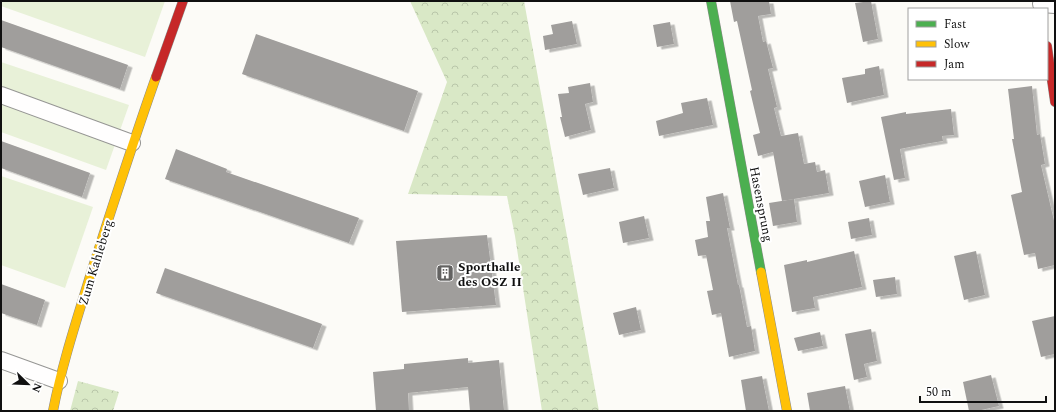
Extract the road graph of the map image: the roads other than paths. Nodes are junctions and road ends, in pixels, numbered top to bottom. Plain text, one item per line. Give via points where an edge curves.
1 (183, 1) edge
2 (711, 1) edge
3 (1048, 53) edge
4 (1, 95) edge
5 (1055, 102) edge
6 (132, 143) junction
7 (1, 360) edge
8 (59, 381) junction
9 (53, 411) edge
10 (787, 411) edge

1 - 6 street, Zum Kahleberg
2 - 10 street, Hasensprung
3 - 5 street
4 - 6 street
6 - 8 street, Zum Kahleberg
7 - 8 street
8 - 9 street, Zum Kahleberg

